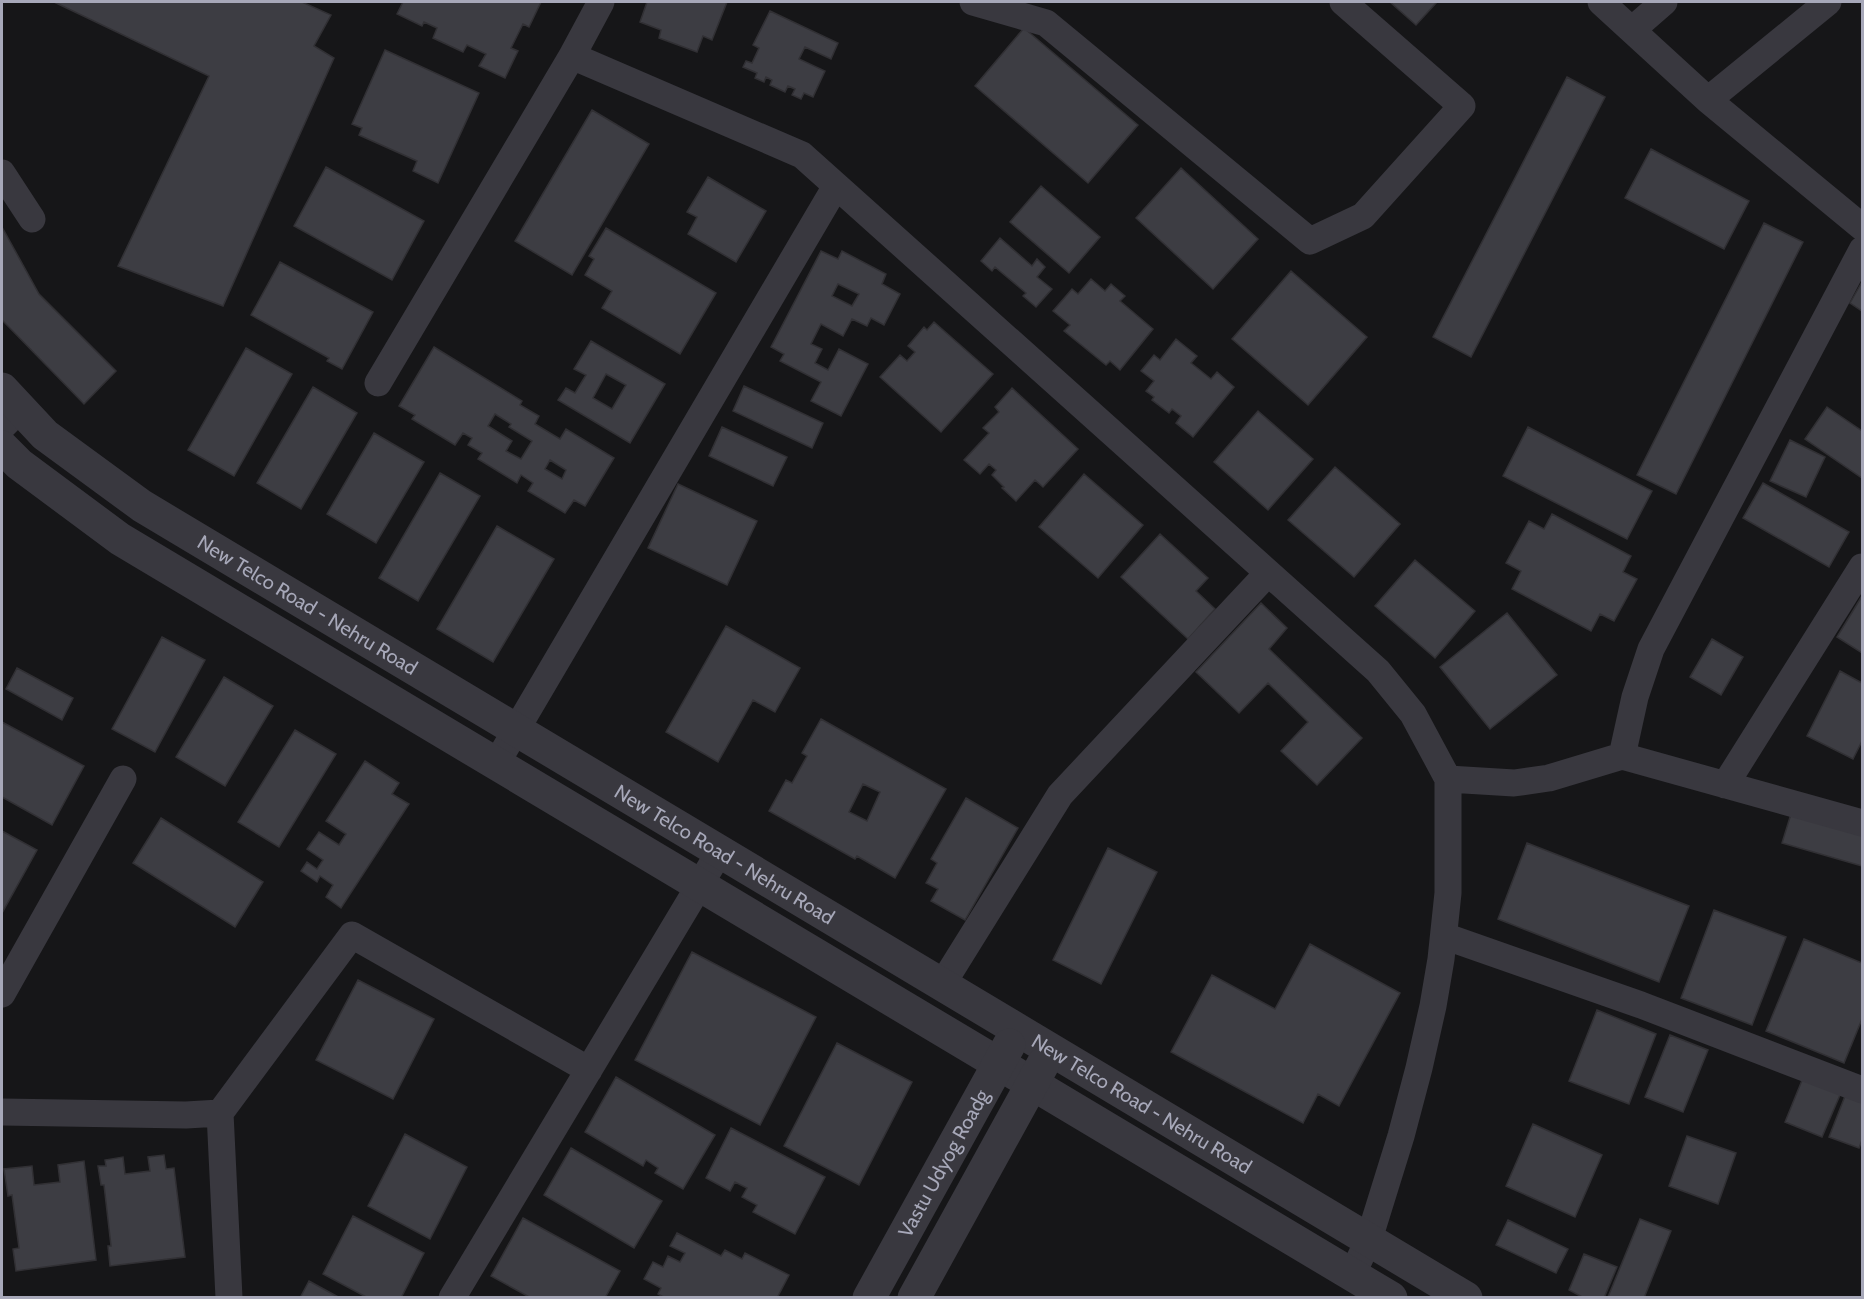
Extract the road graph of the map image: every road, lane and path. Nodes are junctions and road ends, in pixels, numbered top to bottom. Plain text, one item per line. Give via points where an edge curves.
1 (601, 2) edge
2 (973, 2) edge
3 (1343, 2) edge
4 (1601, 2) edge
5 (1664, 2) edge
6 (1828, 2) edge
7 (1633, 29) junction
8 (572, 56) junction
9 (1708, 100) junction
10 (2, 173) edge
11 (836, 186) junction
12 (32, 219) dead end
13 (1863, 227) edge
14 (1863, 250) edge
15 (378, 383) dead end
16 (8, 408) edge
17 (2, 447) edge
18 (1863, 567) edge
19 (1268, 573) junction
20 (516, 729) junction
21 (1622, 756) junction
22 (496, 764) junction
23 (123, 779) dead end
24 (1448, 779) junction
25 (1725, 785) junction
26 (1863, 823) edge
27 (720, 851) junction
28 (699, 885) junction
29 (1444, 936) junction
30 (943, 983) junction
31 (2, 994) edge
32 (1018, 1029) junction
33 (1051, 1050) junction
34 (999, 1064) junction
35 (588, 1070) junction
36 (1032, 1084) junction
37 (1863, 1090) edge
38 (2, 1112) edge
39 (220, 1113) junction
40 (1369, 1239) junction
41 (1352, 1275) junction
42 (229, 1298) edge
43 (452, 1298) edge
44 (869, 1298) edge
45 (914, 1298) edge
46 (1391, 1298) edge
47 (1466, 1298) edge

1 - 8 street
2 - 3 street via 1046,23 1310,241 1363,216 1462,106
4 - 7 street
5 - 7 street
6 - 9 street
7 - 9 street
8 - 11 street via 802,155
8 - 15 street
9 - 13 street
10 - 12 street
11 - 19 street
11 - 20 street
14 - 21 street via 1651,649
16 - 20 street, New Telco Road - Nehru Road via 142,506
17 - 22 street, New Telco Road - Nehru Road via 120,539
18 - 25 street
19 - 24 street via 1378,671 1413,714
19 - 30 street via 1060,795
20 - 22 street
20 - 27 street, New Telco Road - Nehru Road
21 - 24 street via 1549,778 1514,783
21 - 25 street
22 - 28 street, New Telco Road - Nehru Road
23 - 31 street
24 - 29 street
25 - 26 street
27 - 28 street
27 - 30 street, New Telco Road - Nehru Road
28 - 34 street, New Telco Road - Nehru Road
28 - 35 street
29 - 37 street via 1641,1005
29 - 40 street via 1419,1068
30 - 32 street, New Telco Road - Nehru Road
32 - 33 street, New Telco Road - Nehru Road
32 - 34 street, Vastu Udyog Roadg
33 - 36 street, Vastu Udyog Roadg
33 - 40 street, New Telco Road - Nehru Road
34 - 36 street, New Telco Road - Nehru Road
34 - 44 street, Vastu Udyog Roadg
35 - 39 street via 352,934
35 - 43 street
36 - 41 street, New Telco Road - Nehru Road
36 - 45 street, Vastu Udyog Roadg
38 - 39 street
39 - 42 street
40 - 41 street
40 - 47 street, New Telco Road - Nehru Road
41 - 46 street, New Telco Road - Nehru Road

